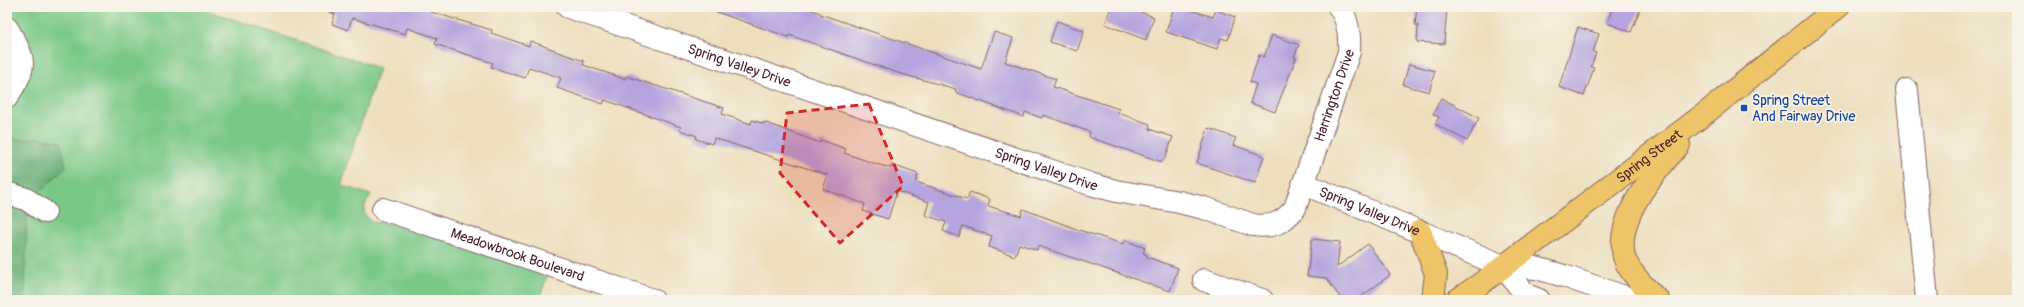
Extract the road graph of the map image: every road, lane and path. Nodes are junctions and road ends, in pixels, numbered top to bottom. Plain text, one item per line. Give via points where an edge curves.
1 (568, 7) edge
2 (1339, 7) edge
3 (1838, 7) edge
4 (7, 28) edge
5 (1907, 90) dead end
6 (7, 97) edge
7 (1707, 112) junction
8 (1304, 184) junction
9 (7, 193) edge
10 (383, 209) dead end
11 (45, 212) dead end
12 (1420, 231) junction
13 (1503, 266) junction
14 (1204, 280) dead end
15 (653, 300) edge
16 (1262, 300) edge
17 (1433, 300) edge
18 (1457, 300) edge
19 (1539, 300) edge
20 (1633, 300) edge
21 (1658, 300) edge
22 (1926, 300) edge

1 - 8 street, Spring Valley Drive via 1090,184 1204,208 1253,225 1265,227 1288,218 1295,208
2 - 8 street, Harrington Drive via 1348,24 1348,52
3 - 7 main road, Spring Street
4 - 6 street via 19,48 23,68
5 - 22 street
7 - 13 main road, Spring Street
7 - 21 main road via 1657,170 1636,199 1622,241 1625,258 1632,273
8 - 12 street, Spring Valley Drive
9 - 11 street via 26,199
10 - 15 street, Meadowbrook Boulevard
12 - 13 street, Spring Valley Drive
12 - 17 main road via 1436,274
13 - 18 main road, Spring Street
13 - 19 street via 1526,295
13 - 20 street via 1536,268
14 - 16 street

